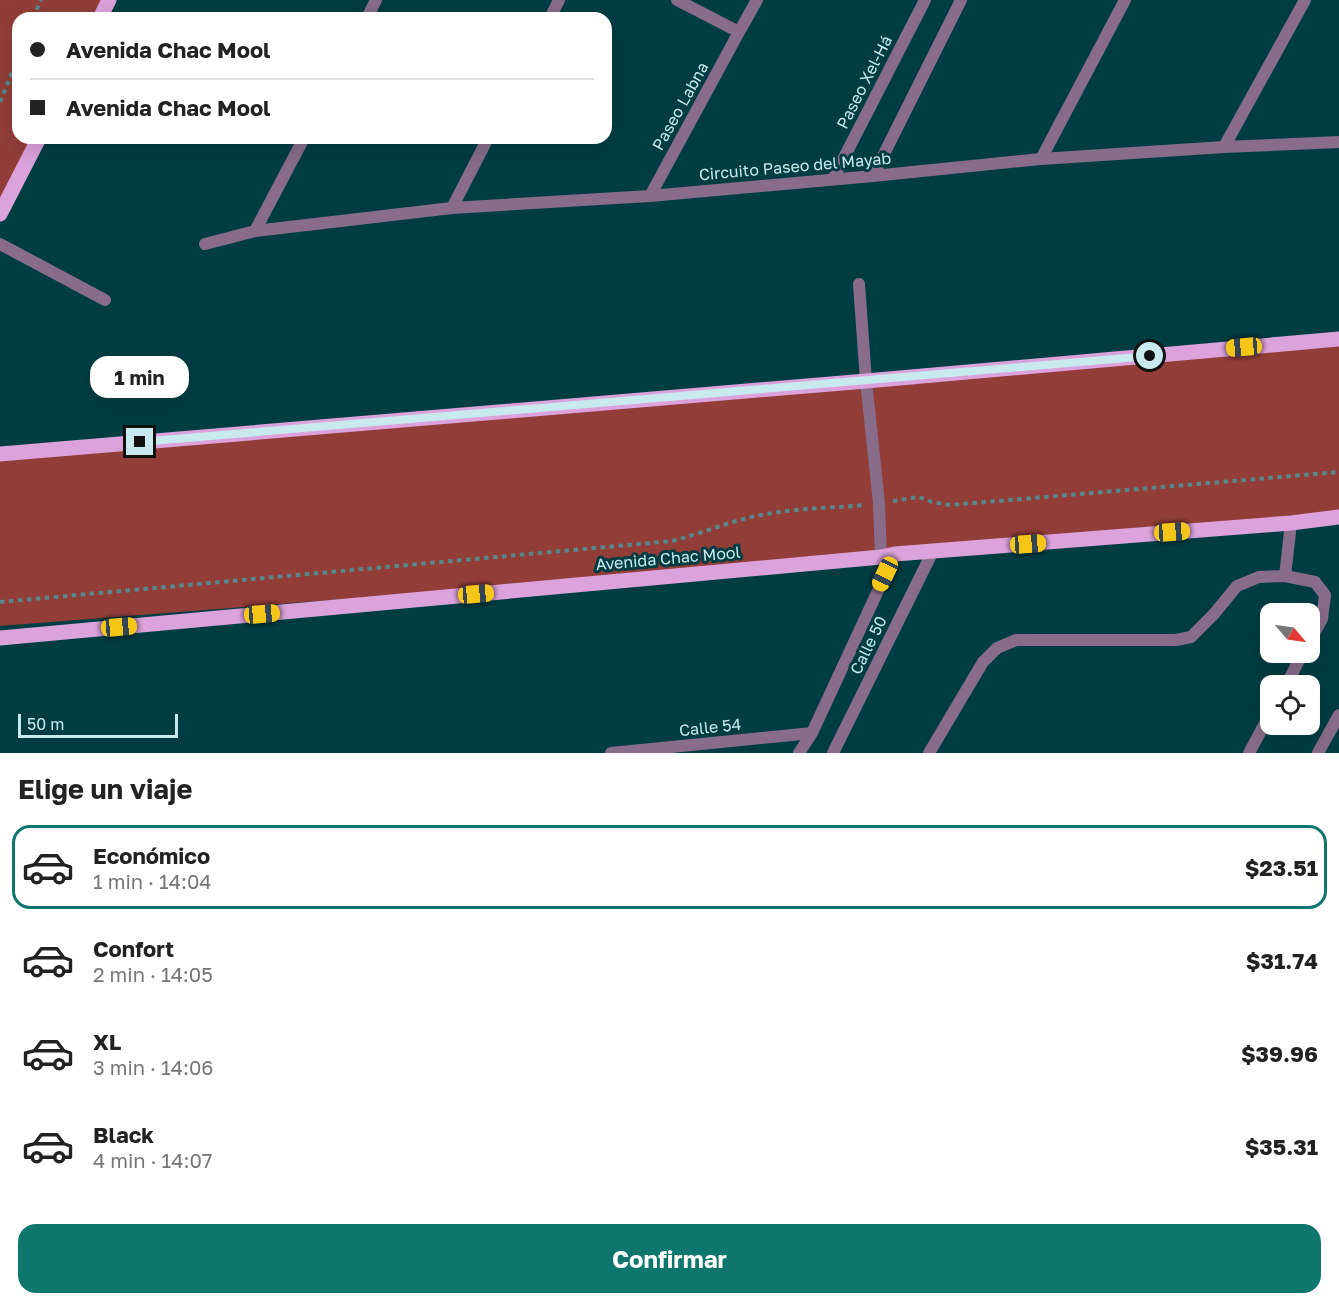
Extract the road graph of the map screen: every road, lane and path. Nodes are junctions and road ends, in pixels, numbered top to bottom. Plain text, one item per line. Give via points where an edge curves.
1 (677, 0) edge
2 (757, 0) edge
3 (925, 0) edge
4 (961, 0) edge
5 (1125, 0) edge
6 (1305, 0) edge
7 (739, 32) junction
8 (12, 73) edge
9 (0, 102) edge
10 (1339, 142) edge
11 (36, 144) edge
12 (301, 144) edge
13 (485, 144) edge
14 (1224, 147) junction
15 (1041, 159) junction
16 (873, 176) junction
17 (833, 179) junction
18 (650, 196) junction
19 (452, 208) junction
20 (0, 214) edge
21 (255, 231) junction
22 (0, 244) edge
23 (205, 244) dead end
24 (859, 284) dead end
25 (105, 300) dead end
26 (1339, 339) edge
27 (866, 381) junction
28 (0, 454) edge
29 (1339, 472) edge
30 (879, 503) junction
31 (1339, 517) edge
32 (1291, 523) junction
33 (933, 551) junction
34 (888, 555) junction
35 (1285, 576) junction
36 (0, 602) edge
37 (1320, 623) edge
38 (0, 638) edge
39 (1339, 715) edge
40 (812, 733) junction
41 (1260, 733) edge
42 (611, 753) edge
43 (799, 753) edge
44 (833, 753) edge
45 (930, 753) edge
46 (1249, 753) edge
47 (1318, 753) edge

1 - 7 street
2 - 7 street, Paseo Labna
3 - 17 street, Paseo Xel-Há
4 - 16 street
5 - 15 street
6 - 14 street
7 - 18 street, Paseo Labna
8 - 9 path
10 - 14 street, Circuito Paseo del Mayab
11 - 20 main road
12 - 21 street
13 - 19 street
14 - 15 street, Circuito Paseo del Mayab
15 - 16 street, Circuito Paseo del Mayab
16 - 17 street, Circuito Paseo del Mayab
17 - 18 street, Circuito Paseo del Mayab
18 - 19 street, Circuito Paseo del Mayab
19 - 21 street, Circuito Paseo del Mayab
21 - 23 street, Circuito Paseo del Mayab
22 - 25 street
24 - 27 street
26 - 27 main road
27 - 28 main road
27 - 30 street
29 - 30 path via 950,505 919,497
30 - 34 street
30 - 36 path via 766,514 672,541
31 - 32 main road, Avenida Chac Mool
32 - 33 main road, Avenida Chac Mool
32 - 35 street
33 - 34 main road, Avenida Chac Mool
33 - 44 street, Calle 50
34 - 38 main road, Avenida Chac Mool
34 - 40 street, Calle 50
35 - 37 street via 1315,582 1325,595
35 - 45 street via 1259,577 1237,586 1191,637 1016,640 997,648 983,662
39 - 47 street
40 - 42 street, Calle 54
40 - 43 street, Calle 50
41 - 46 street

